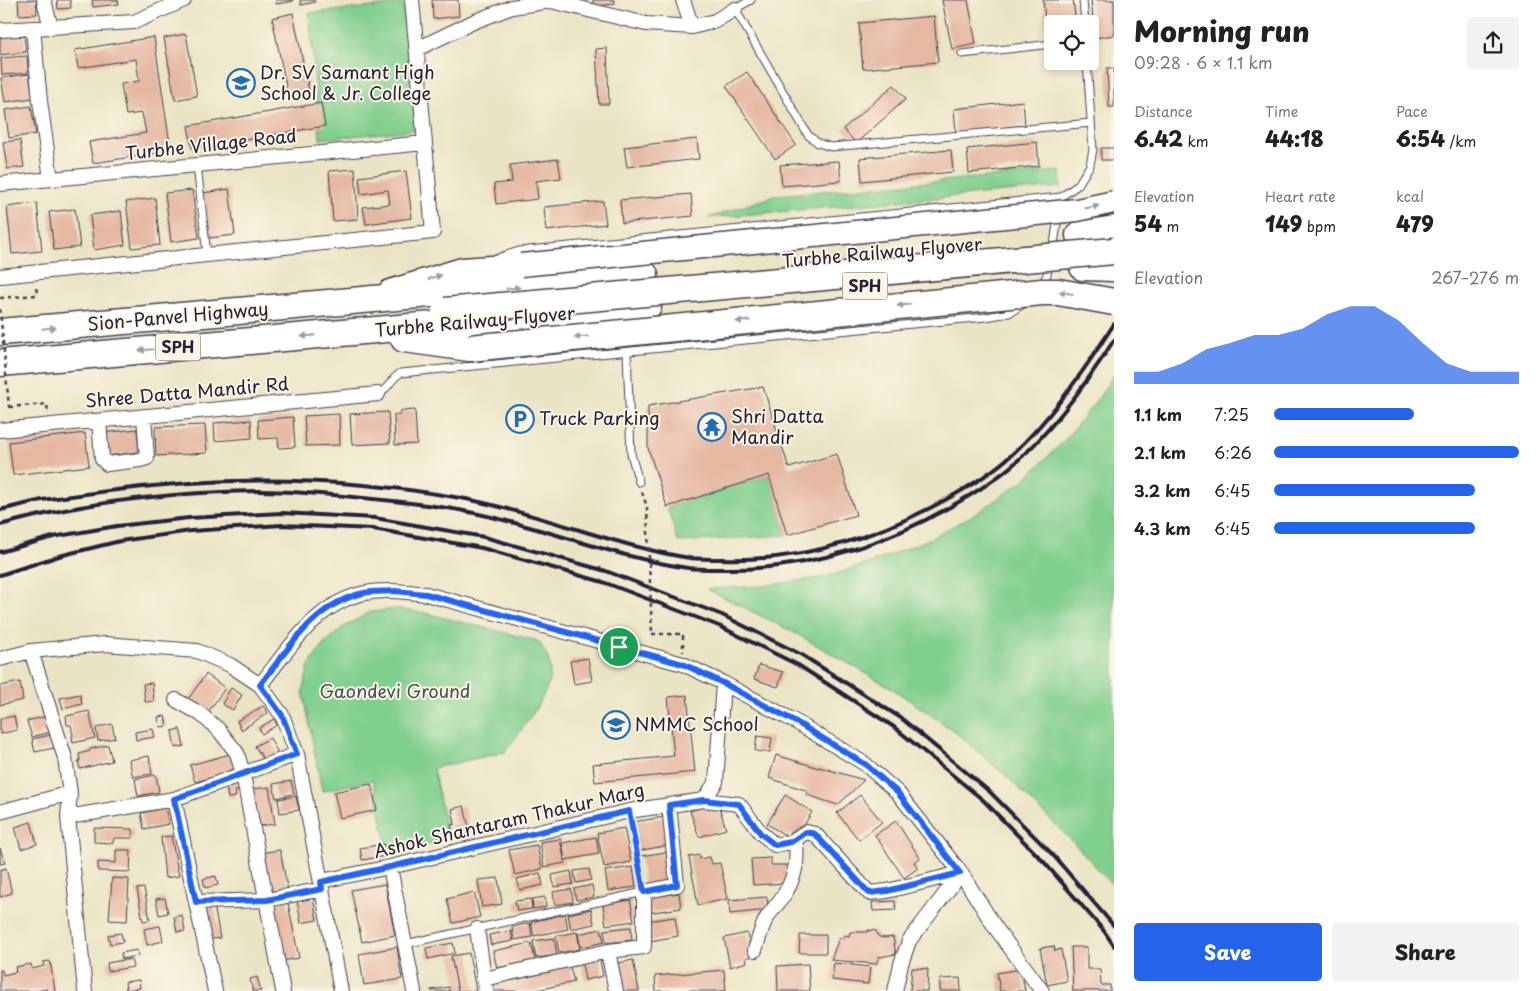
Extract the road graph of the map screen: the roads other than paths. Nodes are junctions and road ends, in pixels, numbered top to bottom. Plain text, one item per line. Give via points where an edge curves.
1 (44, 0) edge
2 (184, 0) edge
3 (412, 0) edge
4 (683, 0) edge
5 (751, 0) edge
6 (1084, 0) edge
7 (529, 2) edge
8 (593, 5) edge
9 (735, 9) junction
10 (1085, 15) edge
11 (33, 28) junction
12 (51, 28) junction
13 (692, 28) junction
14 (0, 30) edge
15 (1044, 45) edge
16 (417, 49) junction
17 (962, 54) dead end
18 (1088, 70) edge
19 (1091, 123) junction
20 (425, 143) junction
21 (197, 165) junction
22 (51, 179) junction
23 (0, 184) edge
24 (1062, 197) junction
25 (1114, 202) edge
26 (1114, 231) edge
27 (1114, 251) edge
28 (207, 255) junction
29 (1114, 268) edge
30 (462, 269) junction
31 (0, 276) edge
32 (355, 301) junction
33 (1114, 302) edge
34 (410, 328) junction
35 (0, 332) edge
36 (357, 332) junction
37 (627, 352) junction
38 (0, 363) edge
39 (378, 394) joint
40 (144, 416) junction
41 (99, 421) junction
42 (0, 430) edge
43 (639, 482) road end
44 (31, 651) junction
45 (0, 659) edge
46 (723, 683) junction
47 (260, 685) junction
48 (176, 700) dead end
49 (297, 754) junction
50 (243, 774) junction
51 (70, 793) junction
52 (174, 799) junction
53 (704, 800) junction
54 (669, 805) junction
55 (629, 811) junction
56 (0, 812) edge
57 (68, 817) junction
58 (795, 840) junction
59 (390, 867) junction
60 (960, 873) junction
61 (322, 885) junction
62 (644, 892) junction
63 (267, 900) junction
64 (196, 902) junction
65 (477, 929) junction
66 (405, 944) junction
67 (755, 950) dead end
68 (608, 951) junction
69 (485, 985) edge
70 (85, 991) edge
71 (215, 991) edge
72 (283, 991) edge
73 (342, 991) edge
74 (414, 991) edge
75 (616, 991) edge
76 (895, 991) edge
77 (1042, 991) edge

1 - 12 street
2 - 12 street via 134,22
3 - 16 street
4 - 13 street
5 - 9 lane
6 - 10 lane
7 - 8 street
7 - 16 street via 472,22
8 - 13 street via 646,24
9 - 13 street via 715,21
9 - 19 lane via 808,135 818,143 831,147
11 - 12 street
11 - 14 street
11 - 22 street
15 - 17 lane
16 - 20 street
18 - 19 lane
19 - 24 lane via 1093,149 1090,165 1078,185
20 - 21 street, Turbhe Village Road
20 - 28 street via 432,232
21 - 22 street, Turbhe Village Road
21 - 28 lane
22 - 23 street, Turbhe Village Road
24 - 30 lane via 519,251
24 - 37 lane via 1046,277 1030,300 1008,313
30 -> 25 main road, bridge via 1077,210
32 -> 26 highway, Turbhe Railway Flyover / SPH
27 - 34 highway, bridge via 445,311
28 - 31 street
29 - 34 highway, Turbhe Railway Flyover / SPH via 1047,269
32 -> 30 main road
35 -> 32 highway, Sion-Panvel Highway / SPH
33 -> 36 highway, Turbhe Railway Flyover, bridge via 1042,292 470,348
34 - 36 highway, Turbhe Railway Flyover / SPH
36 -> 38 highway, Sion-Panvel Highway / SPH
37 - 39 lane via 401,373 395,375
37 - 43 lane via 631,454
39 - 40 street, Shree Datta Mandir Rd
40 - 41 street, Shree Datta Mandir Rd
40 - 41 street via 147,458 107,464 102,459
41 - 42 street, Shree Datta Mandir Rd
44 - 45 street
44 - 47 street via 105,644 196,651 230,665
44 - 51 street via 65,758
46 - 47 street via 683,664 426,594 395,591 364,593 334,604 306,627
46 - 53 street via 716,782
46 - 60 street via 865,764 898,793
47 - 49 street via 282,715
48 - 50 street via 218,729 237,754
49 - 50 street
49 - 61 street
50 - 52 street
50 - 63 street
51 - 56 street
51 - 57 street
52 - 57 street
52 - 64 street
53 - 54 street, Ashok Shantaram Thakur Marg
53 - 58 street, Ashok Shantaram Thakur Marg via 739,804 761,834 775,845
54 - 55 street, Ashok Shantaram Thakur Marg
54 - 62 street via 677,885
55 - 59 street, Ashok Shantaram Thakur Marg
55 - 62 lane
57 - 70 street
58 - 60 street via 806,832 815,834 869,893
58 - 67 street via 795,873 766,920
59 - 61 street, Ashok Shantaram Thakur Marg
59 - 66 street
60 - 76 street via 910,941
60 - 77 street
61 - 63 street, Ashok Shantaram Thakur Marg
61 - 73 street
62 - 65 lane
62 - 68 street via 644,947
63 - 64 street, Ashok Shantaram Thakur Marg
63 - 72 street
64 - 71 street
65 - 66 lane
65 - 69 street
66 - 74 street
68 - 69 street
68 - 75 street

